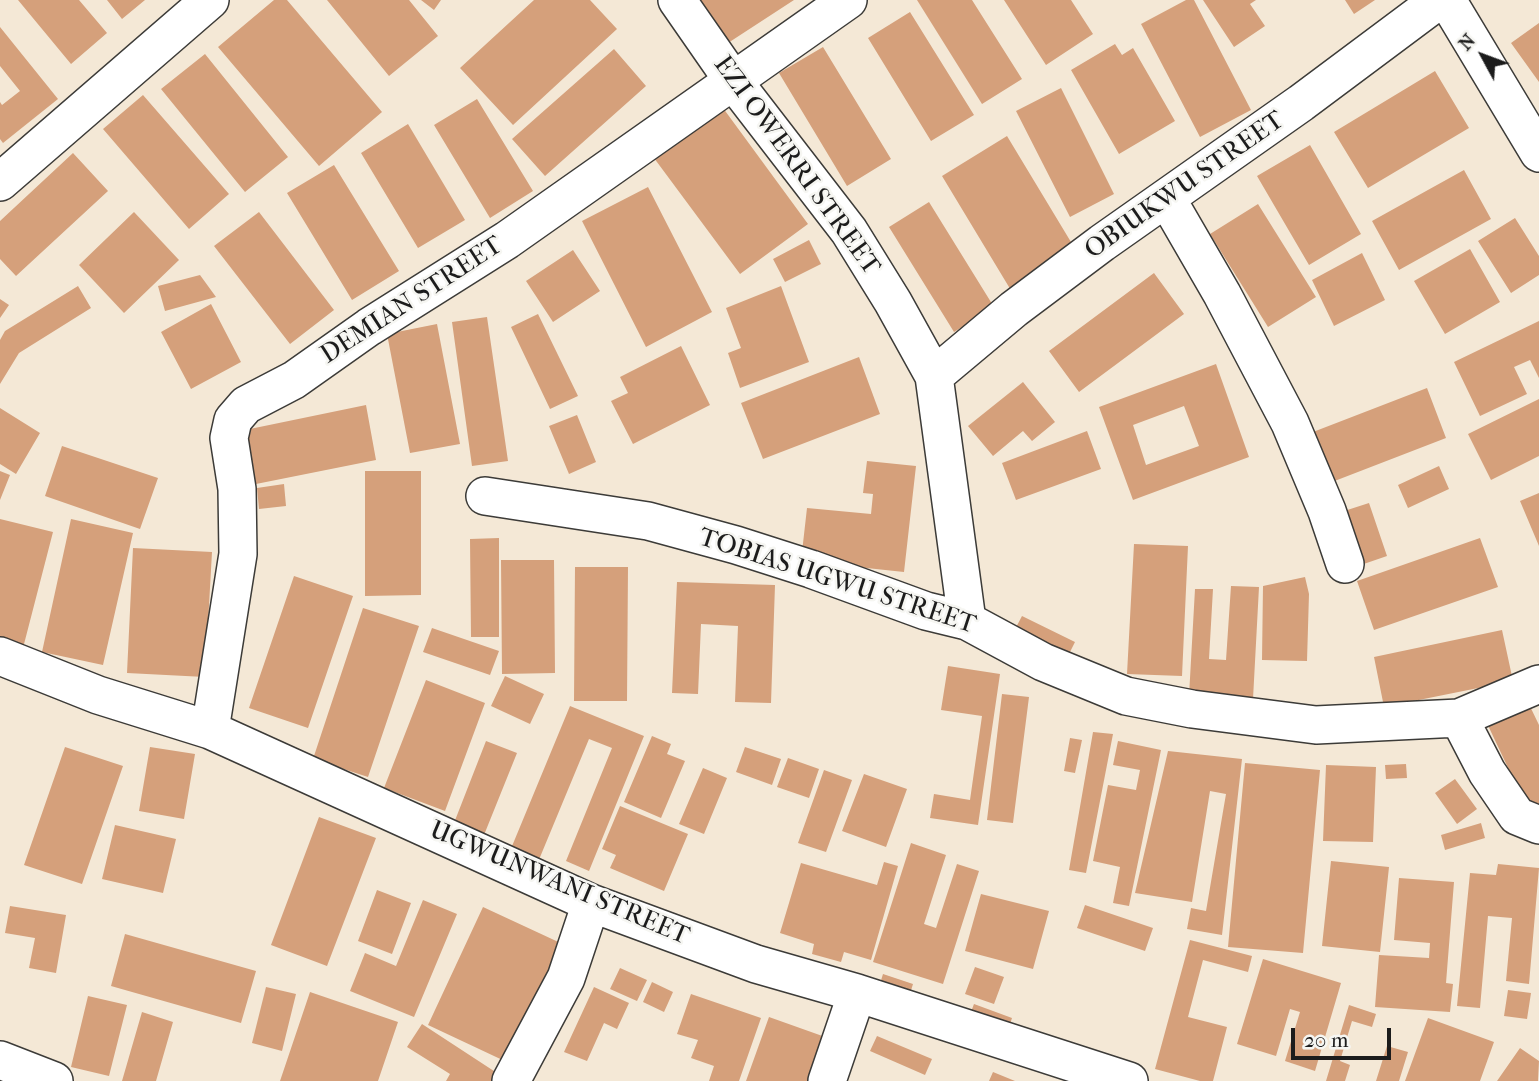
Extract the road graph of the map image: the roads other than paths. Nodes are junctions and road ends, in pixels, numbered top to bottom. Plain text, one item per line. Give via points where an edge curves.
1 (210, 0) edge
2 (677, 0) edge
3 (848, 0) edge
4 (1439, 0) edge
5 (1447, 0) edge
6 (734, 82) junction
7 (1539, 153) edge
8 (0, 182) edge
9 (1167, 199) junction
10 (934, 376) junction
11 (485, 496) dead end
12 (1345, 564) dead end
13 (967, 621) junction
14 (0, 656) edge
15 (1539, 684) edge
16 (1459, 718) junction
17 (209, 730) junction
18 (1539, 825) edge
19 (591, 903) junction
20 (857, 993) junction
21 (0, 1060) edge
22 (54, 1081) edge
23 (511, 1081) edge
24 (827, 1081) edge
25 (1129, 1081) edge

1 - 8 street
2 - 6 street, EZI OWERRI STREET
3 - 6 street, DEMIAN STREET
4 - 9 street, OBIUKWU STREET
5 - 7 street
6 - 10 street, EZI OWERRI STREET via 849,231
6 - 17 street, DEMIAN STREET via 508,240 294,380 246,405 233,420 229,438 237,489 238,554
9 - 10 street, OBIUKWU STREET via 1014,309
9 - 12 street via 1290,423
10 - 13 street, EZI OWERRI STREET
11 - 13 street, TOBIAS UGWU STREET via 648,521
13 - 16 street, TOBIAS UGWU STREET via 1043,662 1126,696 1316,725
14 - 17 street, UGWUNWANI STREET via 99,695
15 - 16 street
16 - 18 street via 1517,816
17 - 19 street, UGWUNWANI STREET
19 - 20 street, UGWUNWANI STREET via 757,964
19 - 23 street via 566,978
20 - 24 street
20 - 25 street, UGWUNWANI STREET
21 - 22 street

